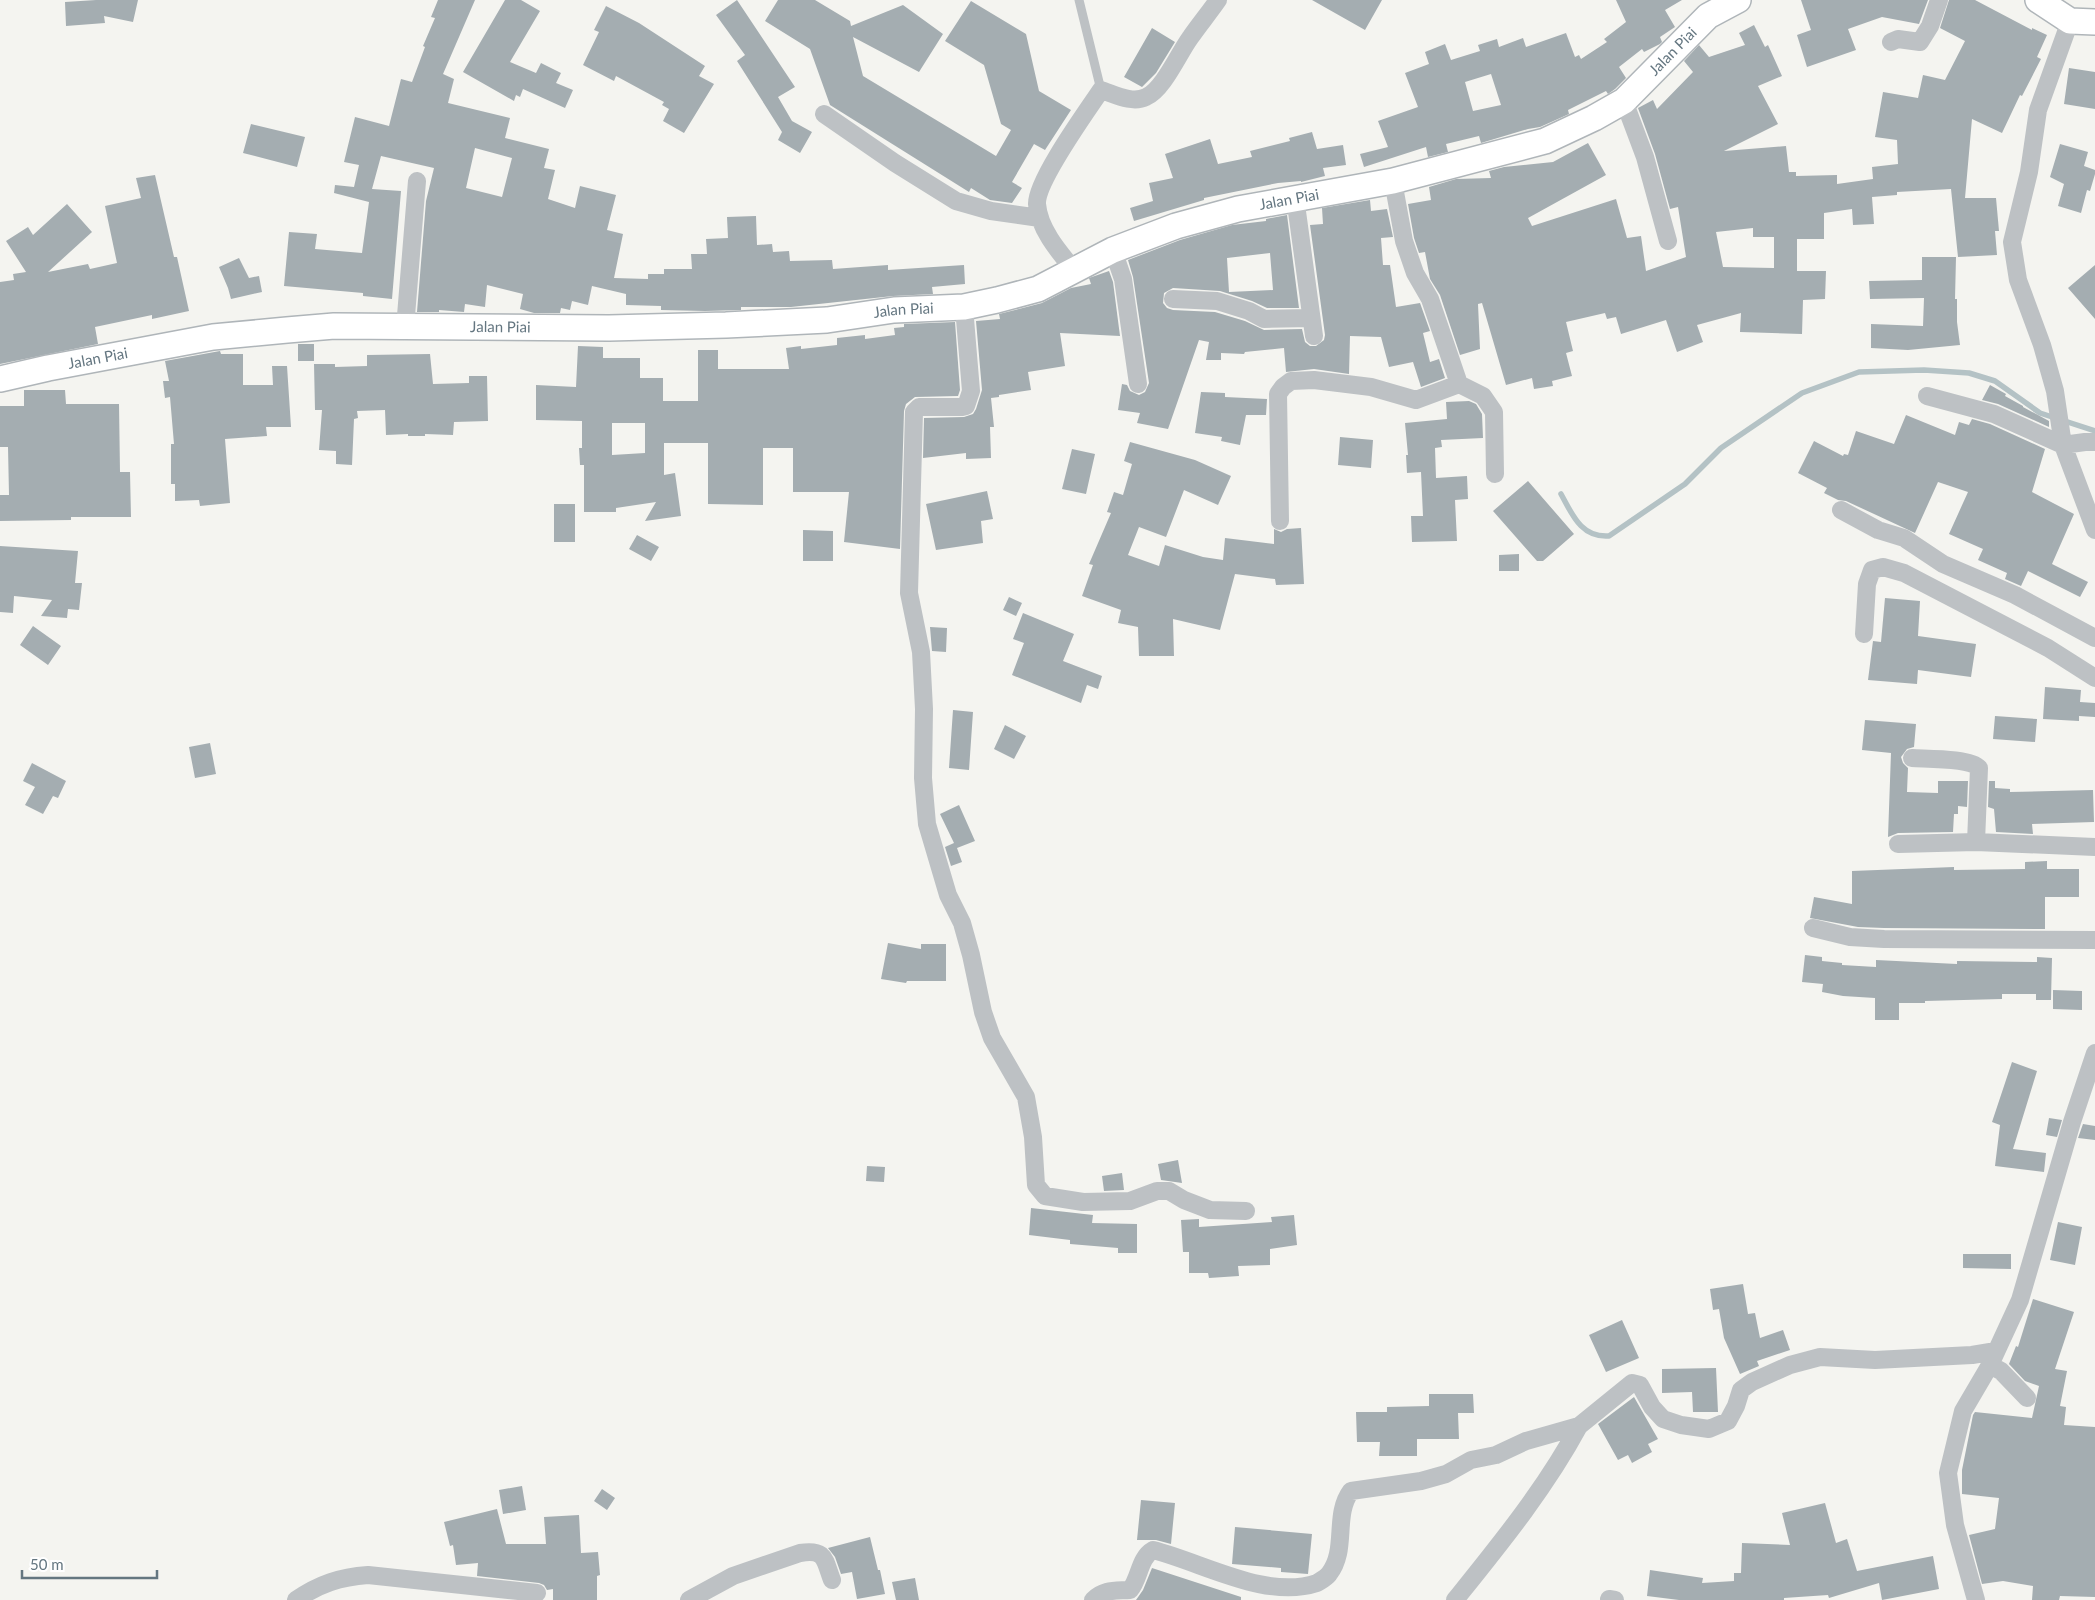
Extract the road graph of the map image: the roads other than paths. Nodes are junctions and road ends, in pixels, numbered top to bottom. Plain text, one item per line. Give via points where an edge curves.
1 (1079, 0) edge
2 (1218, 0) edge
3 (1738, 0) edge
4 (1939, 0) edge
5 (2038, 0) edge
6 (2070, 21) junction
7 (2095, 22) edge
8 (1891, 42) dead end
9 (1101, 90) junction
10 (1624, 101) junction
11 (824, 114) dead end
12 (417, 181) dead end
13 (1393, 181) junction
14 (1295, 197) junction
15 (1040, 218) junction
16 (1668, 241) dead end
17 (1113, 250) junction
18 (1074, 270) junction
19 (1173, 299) dead end
20 (964, 307) junction
21 (1311, 318) junction
22 (405, 328) junction
23 (1314, 336) dead end
24 (0, 379) edge
25 (1138, 384) dead end
26 (1459, 384) junction
27 (1927, 396) dead end
28 (2063, 440) junction
29 (2095, 442) edge
30 (1495, 474) dead end
31 (1841, 510) dead end
32 (1280, 522) dead end
33 (2095, 530) edge
34 (1864, 634) dead end
35 (2095, 638) edge
36 (2095, 678) edge
37 (1912, 758) dead end
38 (1976, 842) junction
39 (1898, 844) dead end
40 (2095, 847) edge
41 (1813, 928) dead end
42 (2095, 940) edge
43 (2095, 1053) edge
44 (1246, 1211) dead end
45 (1993, 1358) junction
46 (2027, 1398) dead end
47 (1579, 1426) junction
48 (832, 1580) dead end
49 (527, 1595) edge
50 (296, 1600) edge
51 (689, 1600) edge
52 (1093, 1600) edge
53 (1455, 1600) edge
54 (1976, 1600) edge

1 - 9 lane
2 - 9 street via 1156,90 1146,98 1126,98
3 - 10 street, Jalan Piai via 1708,16
4 - 8 street via 1930,26 1920,42 1898,39
5 - 6 street
6 - 7 street
6 - 28 street via 2038,110 2029,172 2012,242 2018,280 2055,391
9 - 15 street via 1060,151 1045,181 1037,202
10 - 13 street, Jalan Piai via 1545,141
10 - 16 street via 1645,157
11 - 15 street via 956,201 991,211
12 - 22 street
13 - 14 street, Jalan Piai
13 - 26 street via 1404,241 1415,273 1430,299
14 - 17 street, Jalan Piai via 1238,208 1176,226
14 - 21 street
15 - 18 street via 1056,248
17 - 18 street, Jalan Piai
17 - 25 street via 1123,280
18 - 20 street, Jalan Piai via 1038,289
19 - 21 street via 1217,301 1264,319
20 - 22 street, Jalan Piai via 894,310 827,320 726,325
20 - 44 street via 971,391 968,402 962,407 919,407 914,412 909,593 922,652 923,778 927,824 948,895 962,923 983,1012 992,1038 1026,1097 1036,1185 1045,1196 1083,1202 1130,1201 1156,1191 1169,1191 1210,1210
21 - 23 street
22 - 24 street, Jalan Piai via 334,326 213,337
26 - 30 street via 1483,396 1494,412
26 - 32 street via 1416,400 1371,387 1314,380 1287,383 1278,394
27 - 28 street via 1994,414
28 - 29 street
28 - 33 street
31 - 35 street via 1878,530 1904,538 1943,564 2015,594
34 - 36 street via 1867,584 1872,570 1883,567 1904,573 2048,648
37 - 38 street via 1966,762 1980,768
38 - 39 street
38 - 40 street
41 - 42 street via 1884,940
43 - 45 street via 2020,1300
45 - 46 street
45 - 47 street via 1972,1355 1875,1360 1820,1357 1790,1365 1746,1386 1741,1390 1728,1421 1709,1428 1681,1425 1664,1419 1652,1407 1640,1385 1632,1383
45 - 54 street via 1963,1411 1948,1473 1955,1525
47 - 52 street via 1526,1441 1496,1455 1472,1460 1446,1474 1351,1491 1344,1500 1336,1560 1329,1574 1306,1591 1279,1596 1249,1591 1153,1550 1143,1562 1130,1590 1105,1591
47 - 53 street via 1528,1508
48 - 51 street via 823,1557 811,1551 733,1576
49 - 50 street via 368,1575 326,1582

